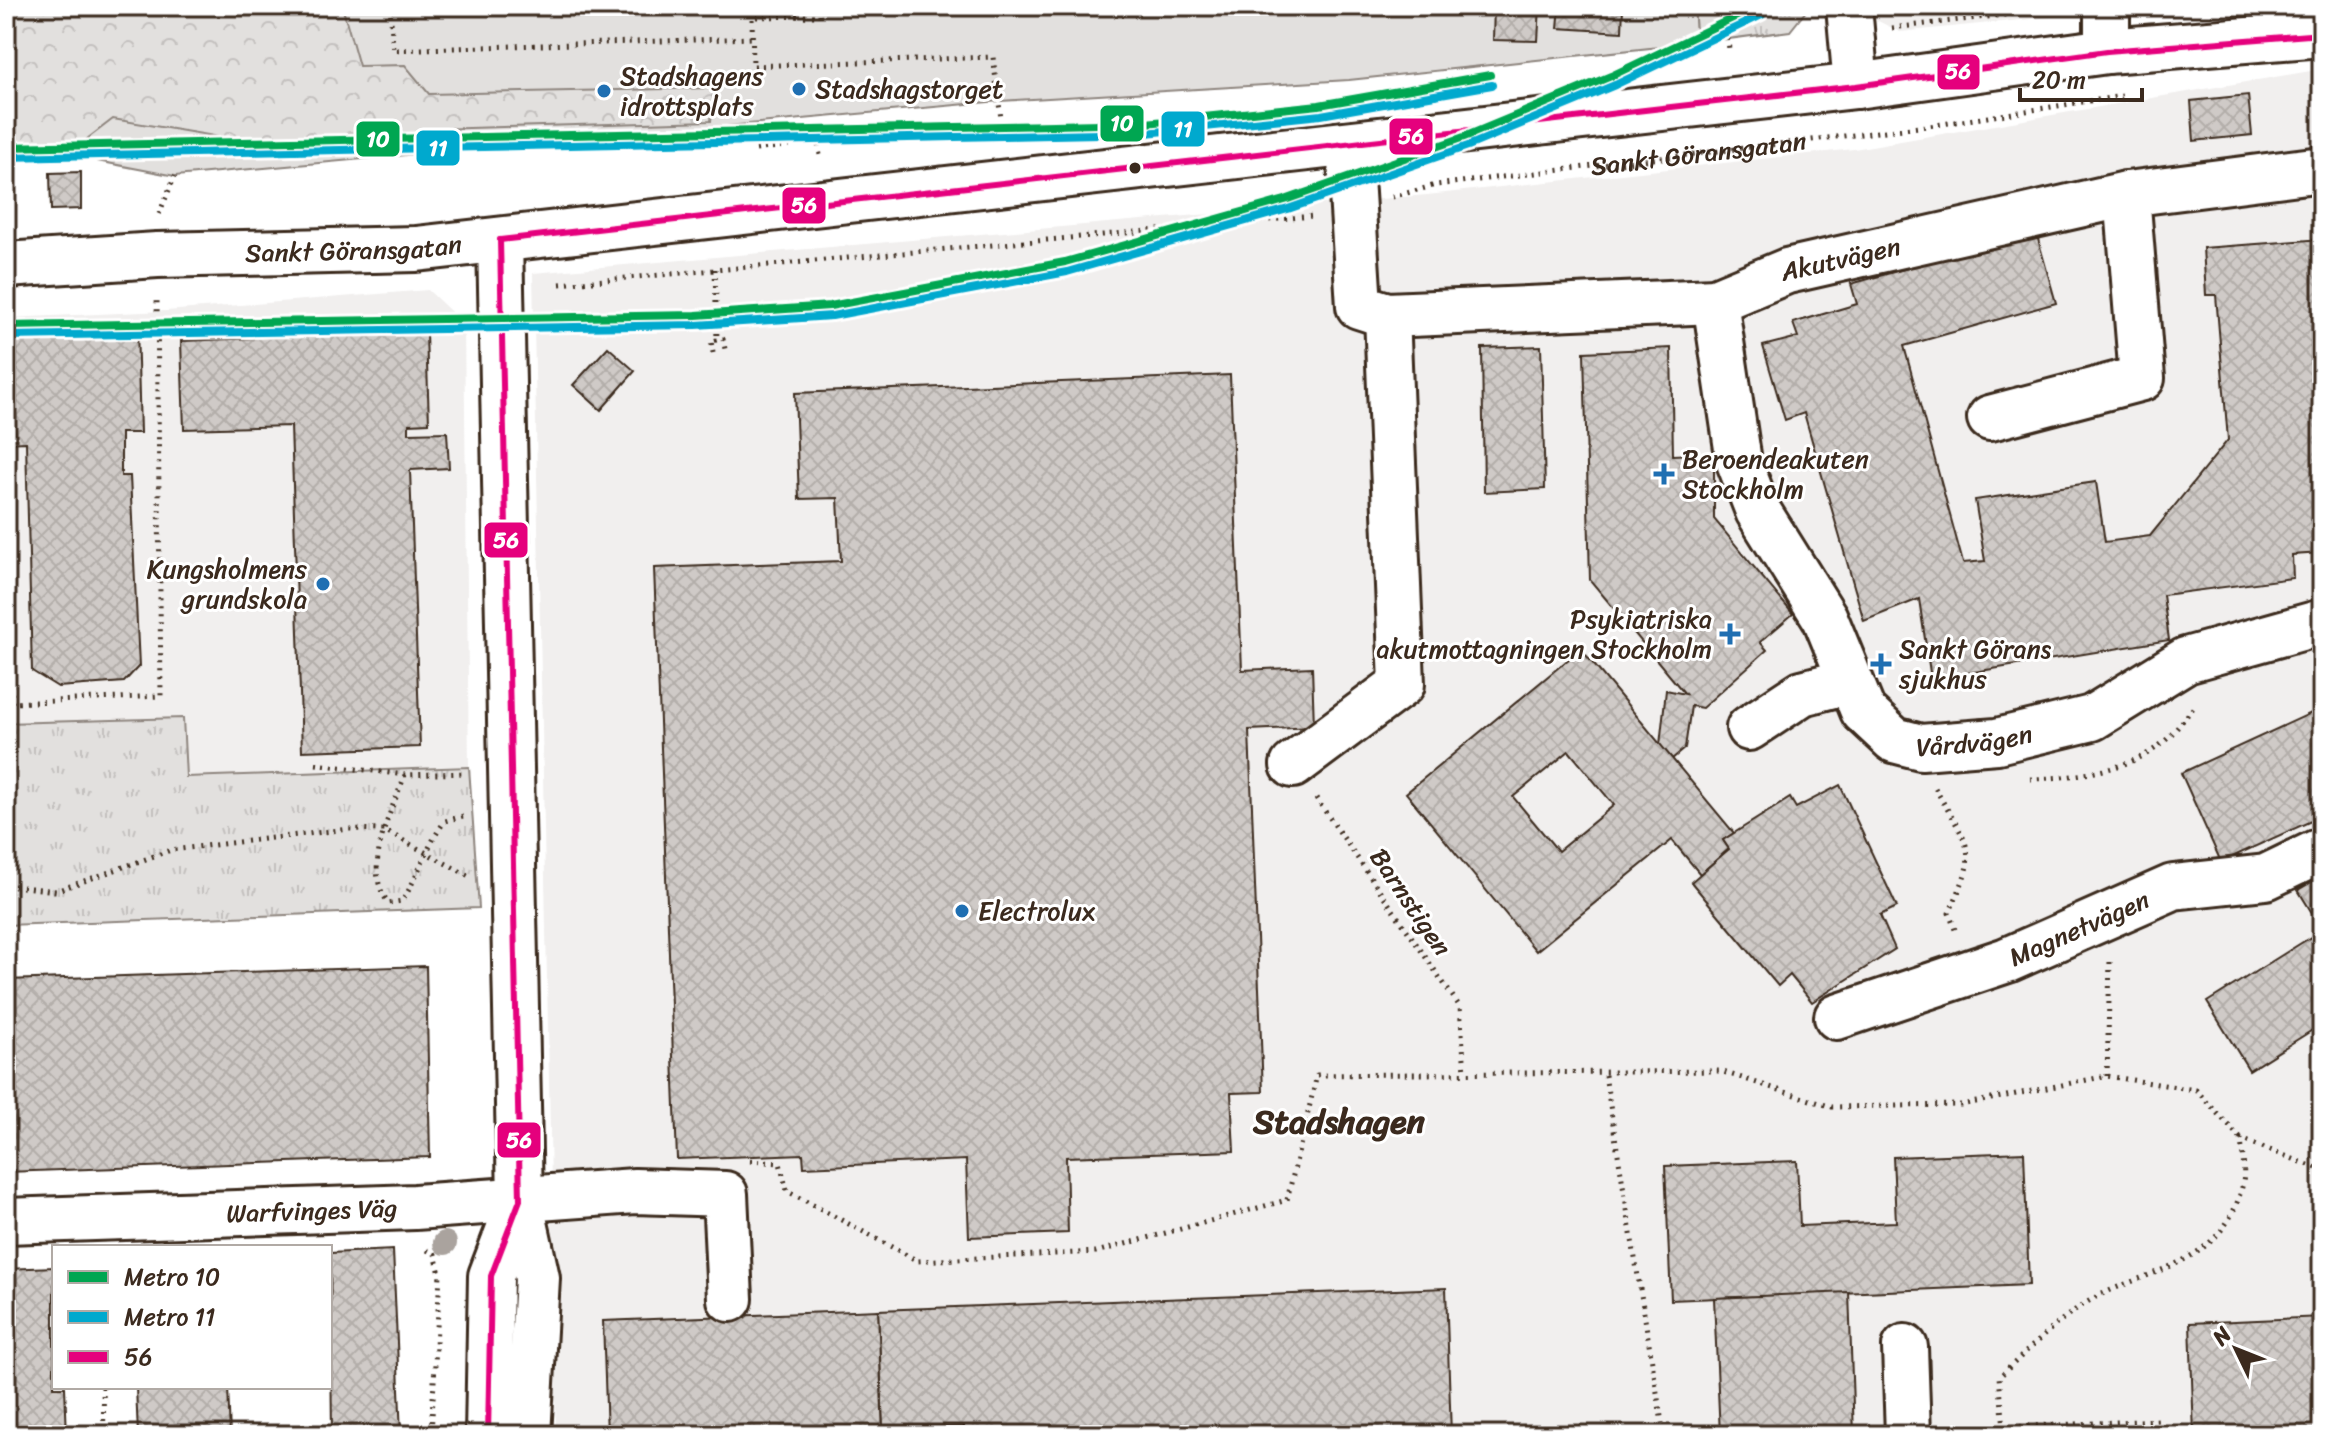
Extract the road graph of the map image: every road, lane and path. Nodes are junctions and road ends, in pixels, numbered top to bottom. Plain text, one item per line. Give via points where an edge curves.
1 (390, 6) edge
2 (819, 6) edge
3 (1725, 6) edge
4 (2088, 7) edge
5 (1850, 19) edge
6 (2322, 34) edge
7 (753, 38) junction
8 (1729, 50) dead end
9 (2107, 51) junction
10 (1856, 86) junction
11 (2046, 109) dead end
12 (1002, 125) dead end
13 (1349, 145) junction
14 (756, 150) dead end
15 (820, 155) dead end
16 (2322, 169) edge
17 (175, 176) dead end
18 (2127, 194) junction
19 (1353, 212) junction
20 (157, 218) dead end
21 (500, 240) junction
22 (6, 265) edge
23 (715, 269) junction
24 (560, 284) dead end
25 (158, 294) dead end
26 (1715, 301) junction
27 (1373, 310) junction
28 (717, 340) junction
29 (725, 349) dead end
30 (713, 353) dead end
31 (1990, 418) dead end
32 (6, 525) edge
33 (2322, 622) edge
34 (1849, 681) junction
35 (1749, 728) dead end
36 (316, 764) dead end
37 (1293, 765) joint
38 (465, 773) dead end
39 (405, 775) junction
40 (1932, 783) dead end
41 (467, 815) dead end
42 (384, 830) junction
43 (2322, 850) edge
44 (426, 852) junction
45 (469, 876) dead end
46 (6, 885) edge
47 (1949, 913) dead end
48 (2112, 914) junction
49 (1837, 1017) dead end
50 (1465, 1072) junction
51 (1605, 1075) junction
52 (2107, 1076) junction
53 (2241, 1139) junction
54 (757, 1161) dead end
55 (2322, 1170) edge
56 (520, 1200) junction
57 (6, 1221) edge
58 (415, 1245) dead end
59 (730, 1299) dead end
60 (1905, 1347) dead end
61 (103, 1389) edge
62 (2159, 1420) dead end
63 (2004, 1428) junction
64 (1908, 1434) edge
65 (104, 1435) edge
66 (431, 1435) edge
67 (488, 1435) edge
68 (528, 1435) edge
69 (1664, 1435) edge

1 - 7 path via 393,50
2 - 7 path via 820,16 752,17
3 - 8 path
4 - 5 path
4 - 9 street
5 - 10 street
6 - 9 street, Sankt Göransgatan
7 - 12 path via 753,66 993,57
9 - 10 street, Sankt Göransgatan
10 - 13 street, Sankt Göransgatan
11 - 19 path, Sankt Göransgatan via 1419,187
13 - 19 street
13 - 21 street, Sankt Göransgatan
14 - 15 path via 816,143
16 - 18 street, Akutvägen
17 - 20 path
18 - 26 street, Akutvägen via 1787,271
18 - 31 street via 2142,378
19 - 23 path, Sankt Göransgatan
19 - 27 street
21 - 22 street, Sankt Göransgatan via 416,249 157,255
21 - 56 street
23 - 24 path, Sankt Göransgatan
23 - 28 path
25 - 32 path via 161,696 12,703
26 - 27 street, Akutvägen
26 - 34 street, Vårdvägen via 1739,462 1758,511 1825,618
27 - 37 street via 1402,684
28 - 29 path via 723,339
28 - 30 path via 711,341
33 - 34 street, Vårdvägen via 2186,660 2092,718 1997,741 1921,747 1894,740 1863,711
34 - 35 street via 1802,693
36 - 39 path
37 - 50 path, Barnstigen via 1460,1007
38 - 39 path
39 - 42 path
40 - 47 path via 1969,848 1969,870
41 - 44 path via 445,821
42 - 44 path
42 - 44 path via 380,885 389,903 402,901
42 - 46 path via 349,829 171,850 56,891
43 - 48 street, Magnetvägen via 2266,877 2173,887
44 - 45 path
48 - 49 street, Magnetvägen via 2007,960
48 - 52 path
50 - 51 path
50 - 54 path via 1317,1075 1287,1200 1096,1252 918,1261 787,1191 780,1163
51 - 52 path via 1720,1071 1832,1107 1961,1105
51 - 69 path
52 - 53 path via 2196,1090
53 - 55 path
53 - 63 path via 2243,1186 2226,1225 2192,1258 2097,1296 1999,1377
56 - 57 street, Warfvinges Väg
56 - 59 street, Warfvinges Väg via 635,1191 725,1194
56 - 67 street via 491,1276
56 - 68 street via 537,1278
58 - 66 path via 435,1254 440,1274
60 - 64 street
61 - 65 path
62 - 63 path
63 - 64 path

